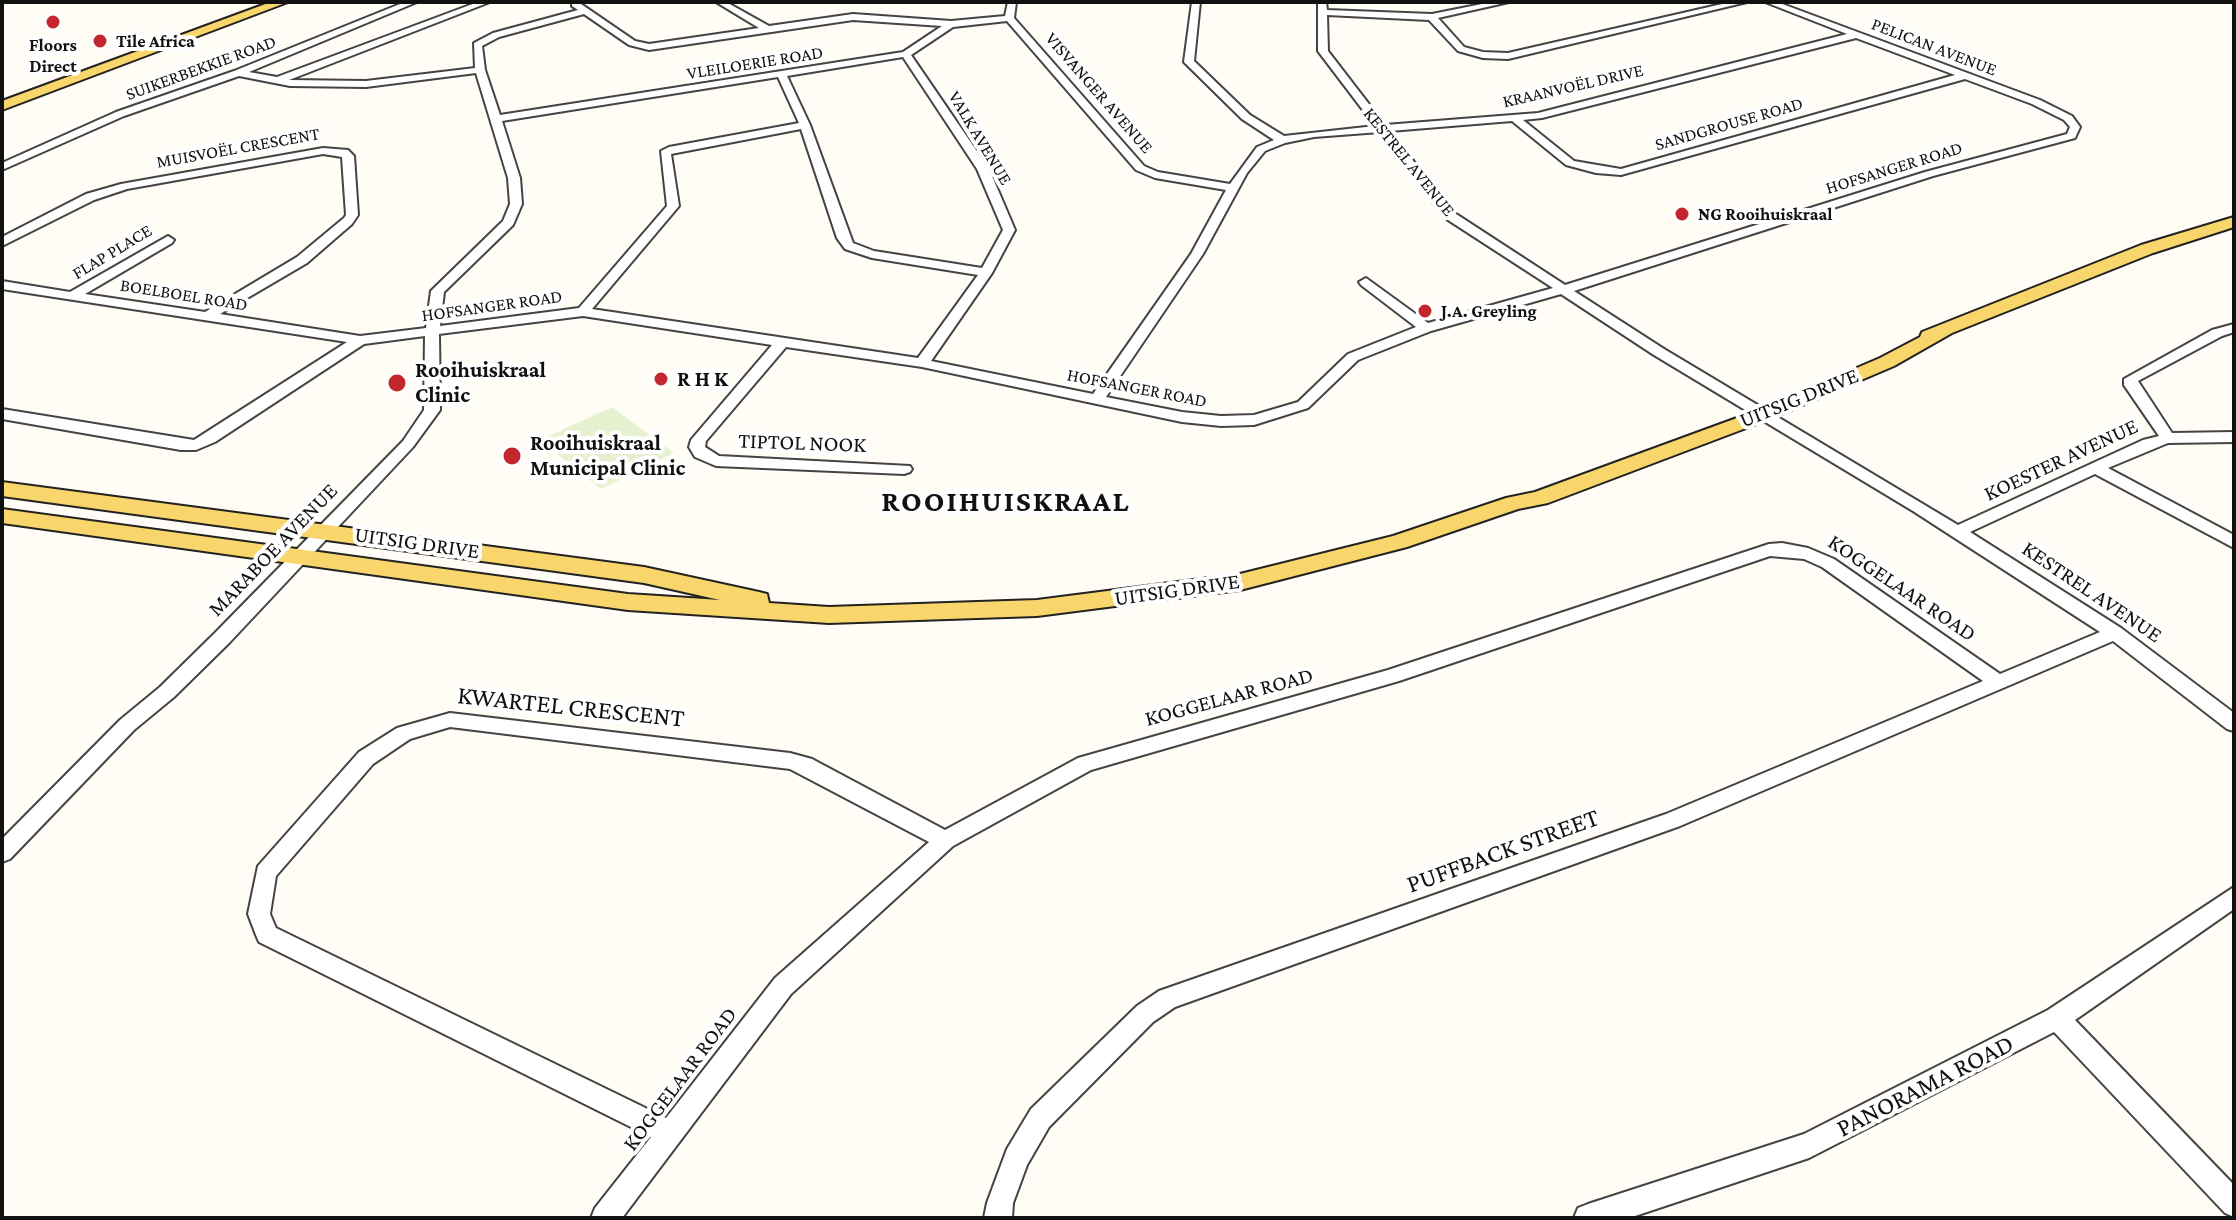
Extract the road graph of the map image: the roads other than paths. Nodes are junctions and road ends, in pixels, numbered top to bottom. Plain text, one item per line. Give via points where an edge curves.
1 (273, 2) edge
2 (413, 2) edge
3 (486, 2) edge
4 (572, 2) edge
5 (720, 2) edge
6 (1012, 2) edge
7 (1196, 2) edge
8 (1505, 2) edge
9 (1743, 2) edge
10 (1769, 2) edge
11 (232, 5) dead end
12 (1322, 7) edge
13 (585, 11) junction
14 (1432, 17) junction
15 (1009, 18) junction
16 (951, 24) junction
17 (196, 29) junction
18 (767, 29) junction
19 (1855, 35) junction
20 (906, 54) junction
21 (480, 70) junction
22 (238, 73) junction
23 (782, 75) junction
24 (1964, 76) junction
25 (276, 81) junction
26 (2, 104) edge
27 (497, 119) junction
28 (1516, 120) junction
29 (805, 125) junction
30 (1381, 129) junction
31 (2071, 136) joint
32 (1282, 140) junction
33 (2, 167) edge
34 (1234, 188) junction
35 (2234, 222) edge
36 (168, 240) dead end
37 (2, 242) edge
38 (986, 273) junction
39 (1366, 282) dead end
40 (2, 285) edge
41 (1565, 289) junction
42 (74, 295) junction
43 (583, 312) junction
44 (206, 317) junction
45 (1426, 328) junction
46 (2234, 328) edge
47 (432, 332) junction
48 (360, 340) junction
49 (783, 341) junction
50 (922, 363) junction
51 (1096, 400) junction
52 (1761, 410) junction
53 (2, 414) edge
54 (2234, 437) edge
55 (2168, 438) junction
56 (2095, 467) junction
57 (904, 469) dead end
58 (2, 489) edge
59 (2, 516) edge
60 (319, 530) junction
61 (1957, 532) junction
62 (2234, 542) edge
63 (291, 558) junction
64 (829, 615) junction
65 (2115, 633) junction
66 (1997, 681) junction
67 (2234, 724) edge
68 (945, 840) junction
69 (2, 853) edge
70 (2234, 897) edge
71 (2057, 1018) junction
72 (669, 1133) junction
73 (2234, 1204) edge
74 (605, 1218) edge
75 (998, 1218) edge
76 (1588, 1218) edge

1 - 17 main road
1 - 26 main road
2 - 22 street, SUIKERBEKKIE ROAD
3 - 25 street
4 - 13 street
5 - 18 street
6 - 15 street
7 - 32 street via 1189,62 1246,117
8 - 14 street
9 - 14 street via 1508,56 1461,49
10 - 19 street, PELICAN AVENUE
11 - 17 main road
12 - 14 street
12 - 30 street, KESTREL AVENUE via 1323,51
13 - 18 street via 632,43 649,47
13 - 21 street via 483,40 477,45
15 - 16 street, VLEILOERIE ROAD
15 - 34 street, VISVANGER AVENUE via 1140,168
16 - 18 street via 853,17
16 - 20 street, VLEILOERIE ROAD
17 - 26 main road
19 - 24 street, PELICAN AVENUE
19 - 28 street, KRAANVOËL DRIVE
20 - 23 street, VLEILOERIE ROAD
20 - 38 street, VALK AVENUE via 983,169 1009,226
21 - 25 street via 366,84
21 - 27 street, MARABOE AVENUE
22 - 25 street
22 - 33 street, SUIKERBEKKIE ROAD via 138,107
23 - 27 street, VLEILOERIE ROAD
23 - 29 street
24 - 28 street, SANDGROUSE ROAD via 1621,172 1570,163
24 - 31 street, PELICAN AVENUE via 2054,109 2074,124
27 - 47 street, MARABOE AVENUE via 516,204 509,222 440,287
28 - 30 street, KRAANVOËL DRIVE
29 - 38 street via 849,246
29 - 43 street via 665,153 673,206
30 - 32 street, KRAANVOËL DRIVE
30 - 41 street, KESTREL AVENUE via 1449,215
31 - 41 street, HOFSANGER ROAD via 1929,174
32 - 34 street, KRAANVOËL DRIVE via 1249,160
34 - 51 street, KRAANVOËL DRIVE via 1197,254
35 - 52 main road, UITSIG DRIVE via 2147,249 1882,354
36 - 42 street, FLAP PLACE
37 - 44 street, MUISVOËL CRESCENT via 90,197 125,186 323,151 344,152 352,215 348,221 302,260
38 - 50 street, VALK AVENUE
39 - 45 street
40 - 42 street, BOELBOEL ROAD
41 - 45 street, HOFSANGER ROAD
41 - 52 street, KESTREL AVENUE
42 - 44 street, BOELBOEL ROAD
43 - 47 street, HOFSANGER ROAD
43 - 49 street, HOFSANGER ROAD
44 - 48 street, BOELBOEL ROAD
45 - 51 street, HOFSANGER ROAD via 1353,357 1318,394 1284,413 1254,420 1221,421
46 - 55 street via 2131,379
47 - 48 street, HOFSANGER ROAD
47 - 60 street, MARABOE AVENUE via 432,410 408,444
48 - 53 street, HOFSANGER ROAD via 196,445
49 - 50 street, HOFSANGER ROAD
49 - 57 street, TIPTOL NOOK via 699,440 701,454 716,461
50 - 51 street, HOFSANGER ROAD
52 - 61 street, KESTREL AVENUE via 1892,486
52 - 64 main road, UITSIG DRIVE via 1540,498 1399,542 1240,582 1037,608
54 - 55 street, KOESTER AVENUE
55 - 56 street, KOESTER AVENUE
56 - 61 street, KOESTER AVENUE
56 - 62 street
58 - 60 main road, UITSIG DRIVE
59 - 63 main road, UITSIG DRIVE
60 - 63 street, MARABOE AVENUE
60 - 64 main road, UITSIG DRIVE via 644,575
61 - 65 street, KESTREL AVENUE
63 - 64 main road, UITSIG DRIVE via 628,602
63 - 69 street, MARABOE AVENUE via 167,692 127,725
65 - 66 street, PUFFBACK STREET
65 - 67 street, KESTREL AVENUE
66 - 68 street, KOGGELAAR ROAD via 1828,563 1795,550 1769,550 1392,676 1085,764
66 - 75 street, PUFFBACK STREET via 1673,820 1167,999 1145,1014 1040,1118 1016,1158
68 - 72 street, KOGGELAAR ROAD via 783,986
68 - 72 street, KWARTEL CRESCENT via 790,761 450,720 404,733 366,758 266,873 259,914 267,935
70 - 71 street, PANORAMA ROAD
71 - 73 street
71 - 76 street, PANORAMA ROAD via 1798,1150
72 - 74 street, KOGGELAAR ROAD

